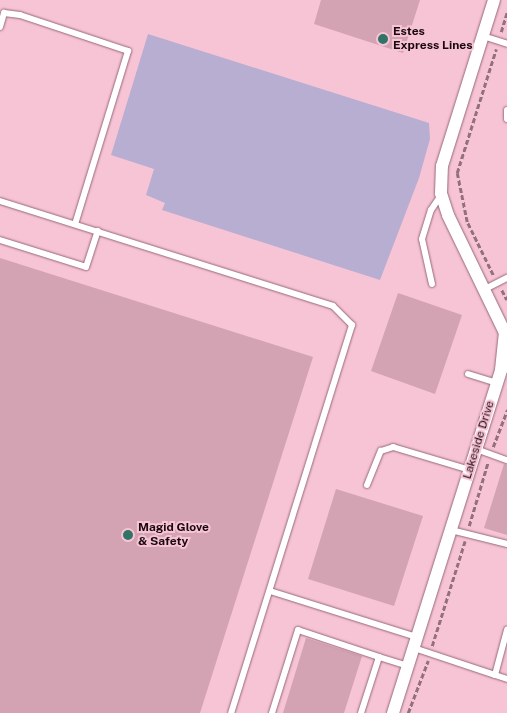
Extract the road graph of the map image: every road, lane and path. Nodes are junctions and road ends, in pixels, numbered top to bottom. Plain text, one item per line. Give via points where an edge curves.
1 (494, 0) edge
2 (507, 12) edge
3 (0, 26) edge
4 (483, 36) junction
5 (498, 41) junction
6 (507, 44) edge
7 (507, 110) edge
8 (507, 119) edge
9 (441, 194) junction
10 (0, 200) edge
11 (75, 224) junction
12 (98, 231) junction
13 (0, 240) edge
14 (507, 278) edge
15 (498, 282) junction
16 (432, 284) dead end
17 (486, 289) junction
18 (507, 300) edge
19 (468, 374) dead end
20 (497, 383) junction
21 (507, 410) edge
22 (476, 449) junction
23 (490, 454) junction
24 (507, 460) edge
25 (470, 470) junction
26 (367, 485) dead end
27 (450, 530) junction
28 (467, 534) junction
29 (507, 544) edge
30 (270, 591) junction
31 (507, 630) edge
32 (416, 642) junction
33 (430, 653) junction
34 (379, 657) junction
35 (408, 666) junction
36 (495, 675) junction
37 (507, 679) edge
38 (231, 713) edge
39 (272, 713) edge
40 (361, 713) edge
41 (393, 713) edge
42 (408, 713) edge

1 - 4 street, Lakeside Drive
2 - 5 path
3 - 11 lane via 4,13 20,15 128,51
4 - 5 lane
4 - 9 street, Lakeside Drive via 442,166
5 - 6 lane
5 - 15 path via 457,173 468,222
7 - 8 lane
9 - 16 lane via 431,210 422,240
9 - 17 street, Lakeside Drive via 448,215
10 - 11 lane
11 - 12 lane
12 - 13 lane via 86,266
12 - 30 lane via 333,306 352,324
14 - 15 lane
15 - 17 lane
15 - 18 path
17 - 20 street, Lakeside Drive via 505,333
19 - 20 lane
20 - 22 street, Lakeside Drive
21 - 23 path
22 - 23 lane
22 - 25 street, Lakeside Drive
23 - 24 lane
23 - 28 path
25 - 26 lane via 393,447 381,451
25 - 27 street, Lakeside Drive
27 - 28 lane
27 - 32 street, Lakeside Drive
28 - 29 lane
28 - 33 path
30 - 32 lane
30 - 38 lane
31 - 36 lane
32 - 33 lane
32 - 35 street, Lakeside Drive
33 - 36 lane
33 - 42 path
34 - 35 lane
34 - 39 lane via 298,630
34 - 40 lane
35 - 41 street, Lakeside Drive
36 - 37 lane

